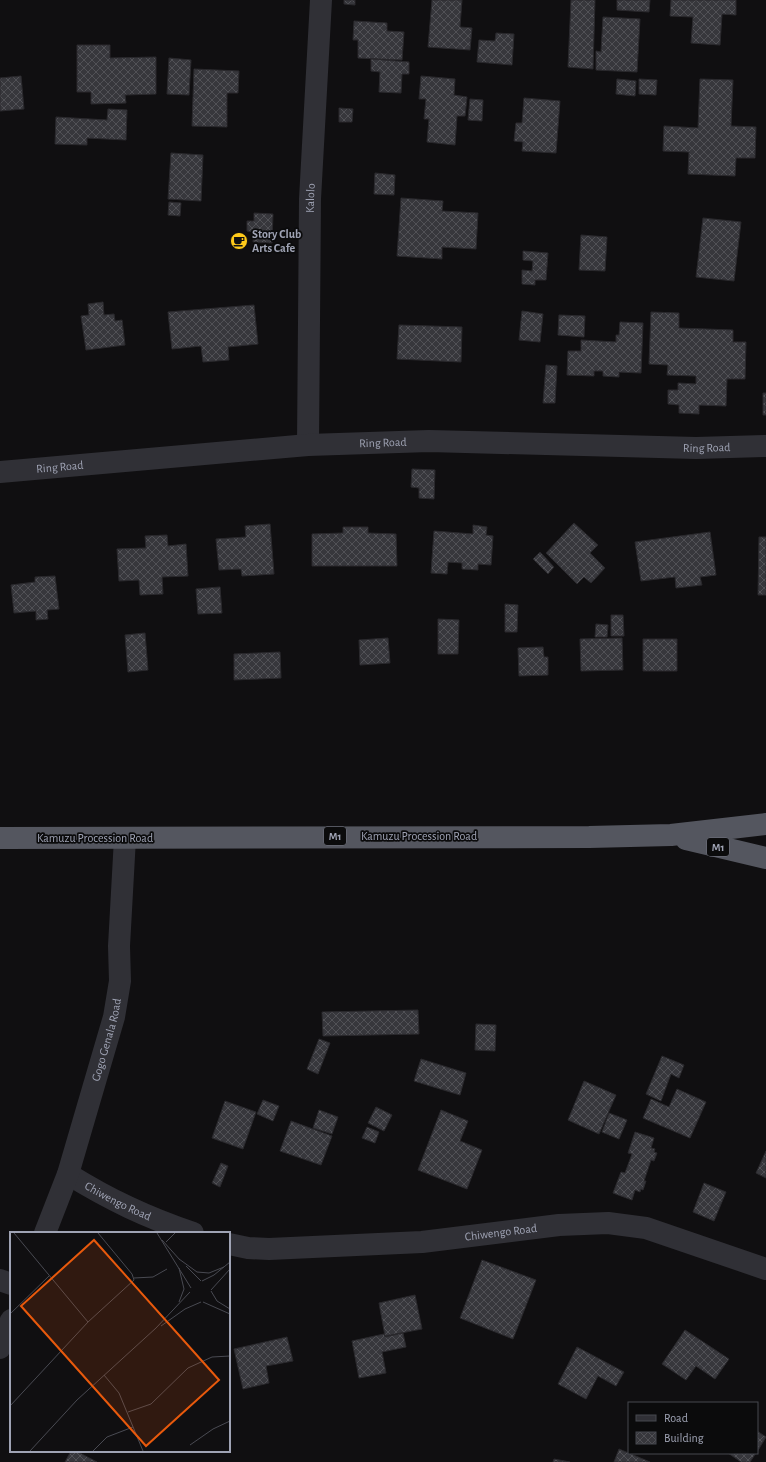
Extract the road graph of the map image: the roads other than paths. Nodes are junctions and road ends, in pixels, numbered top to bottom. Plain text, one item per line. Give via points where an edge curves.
1 (321, 0) edge
2 (308, 445) junction
3 (766, 446) edge
4 (0, 472) edge
5 (766, 824) edge
6 (671, 835) junction
7 (0, 838) edge
8 (125, 838) junction
9 (766, 858) edge
10 (68, 1174) junction
11 (45, 1232) edge
12 (190, 1232) edge
13 (230, 1244) edge
14 (766, 1269) edge
15 (0, 1280) edge
16 (10, 1284) edge
17 (10, 1323) edge
18 (0, 1348) edge

1 - 2 street, Kalolo via 310,199
2 - 3 street, Ring Road via 429,441 696,448
2 - 4 street, Ring Road
5 - 6 highway, Kamuzu Procession Road / M1
6 - 8 highway, Kamuzu Procession Road / M1
6 - 9 highway, Kamuzu Procession Road / M1
7 - 8 highway, Kamuzu Procession Road / M1
8 - 10 street, Gogo Genala Road via 119,946 120,981 115,1010
10 - 11 street, Gogo Genala Road
10 - 12 street, Chiwengo Road via 106,1198 156,1221
13 - 14 street, Chiwengo Road via 269,1249 422,1242 560,1225 608,1223 646,1228
15 - 16 street
17 - 18 street

